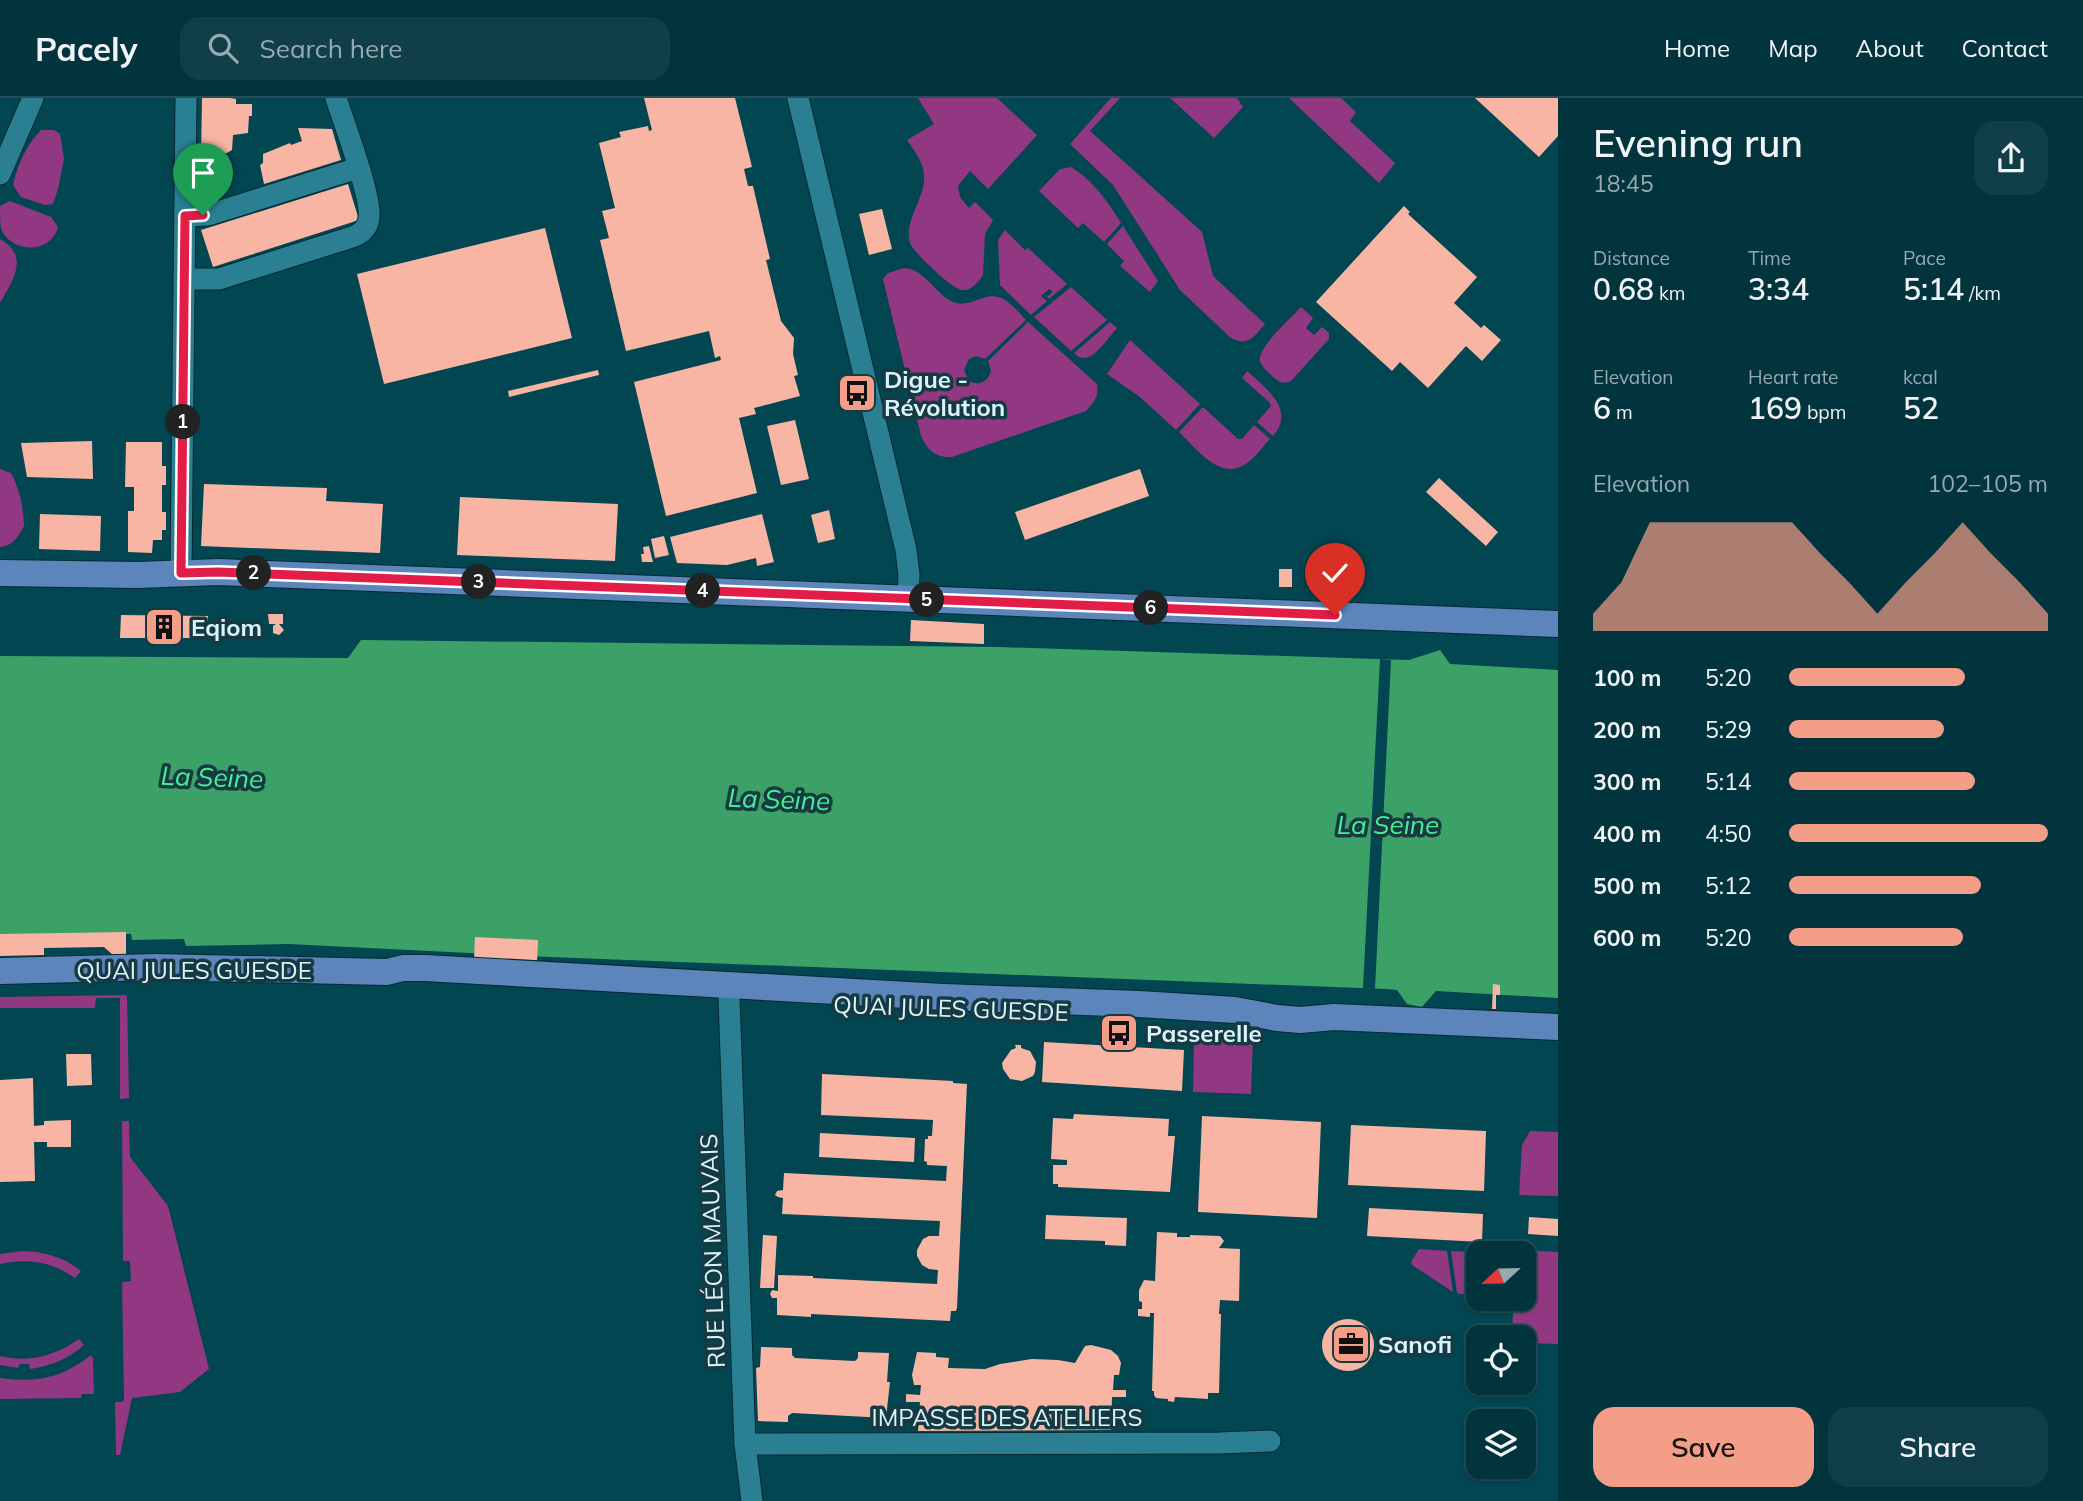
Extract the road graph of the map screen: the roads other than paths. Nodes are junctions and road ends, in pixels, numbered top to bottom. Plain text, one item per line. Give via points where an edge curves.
1 (33, 98) edge
2 (186, 98) edge
3 (336, 98) edge
4 (798, 98) edge
5 (358, 168) junction
6 (0, 174) edge
7 (185, 216) junction
8 (185, 279) junction
9 (0, 564) edge
10 (0, 573) edge
11 (174, 573) junction
12 (908, 599) junction
13 (1558, 624) edge
14 (0, 971) edge
15 (730, 992) junction
16 (1558, 1027) edge
17 (1558, 1039) edge
18 (1270, 1441) dead end
19 (745, 1444) junction
20 (752, 1501) edge

1 - 6 street
2 - 7 street
3 - 5 street
4 - 12 street via 906,551
5 - 7 street via 208,215
5 - 8 street via 370,212 367,226 356,236 219,279
7 - 8 street
8 - 11 street
9 - 11 main road via 138,566
10 - 11 main road
11 - 12 main road
12 - 13 main road
14 - 15 main road, QUAI JULES GUESDE via 156,967 387,972 417,981 664,998
15 - 16 main road, QUAI JULES GUESDE via 1139,1004 1235,1010 1300,1020 1334,1017
15 - 17 main road, QUAI JULES GUESDE via 1005,1013 1130,1014 1309,1030 1393,1029
15 - 19 street, RUE LÉON MAUVAIS
18 - 19 street, IMPASSE DES ATELIERS
19 - 20 street, RUE LÉON MAUVAIS

